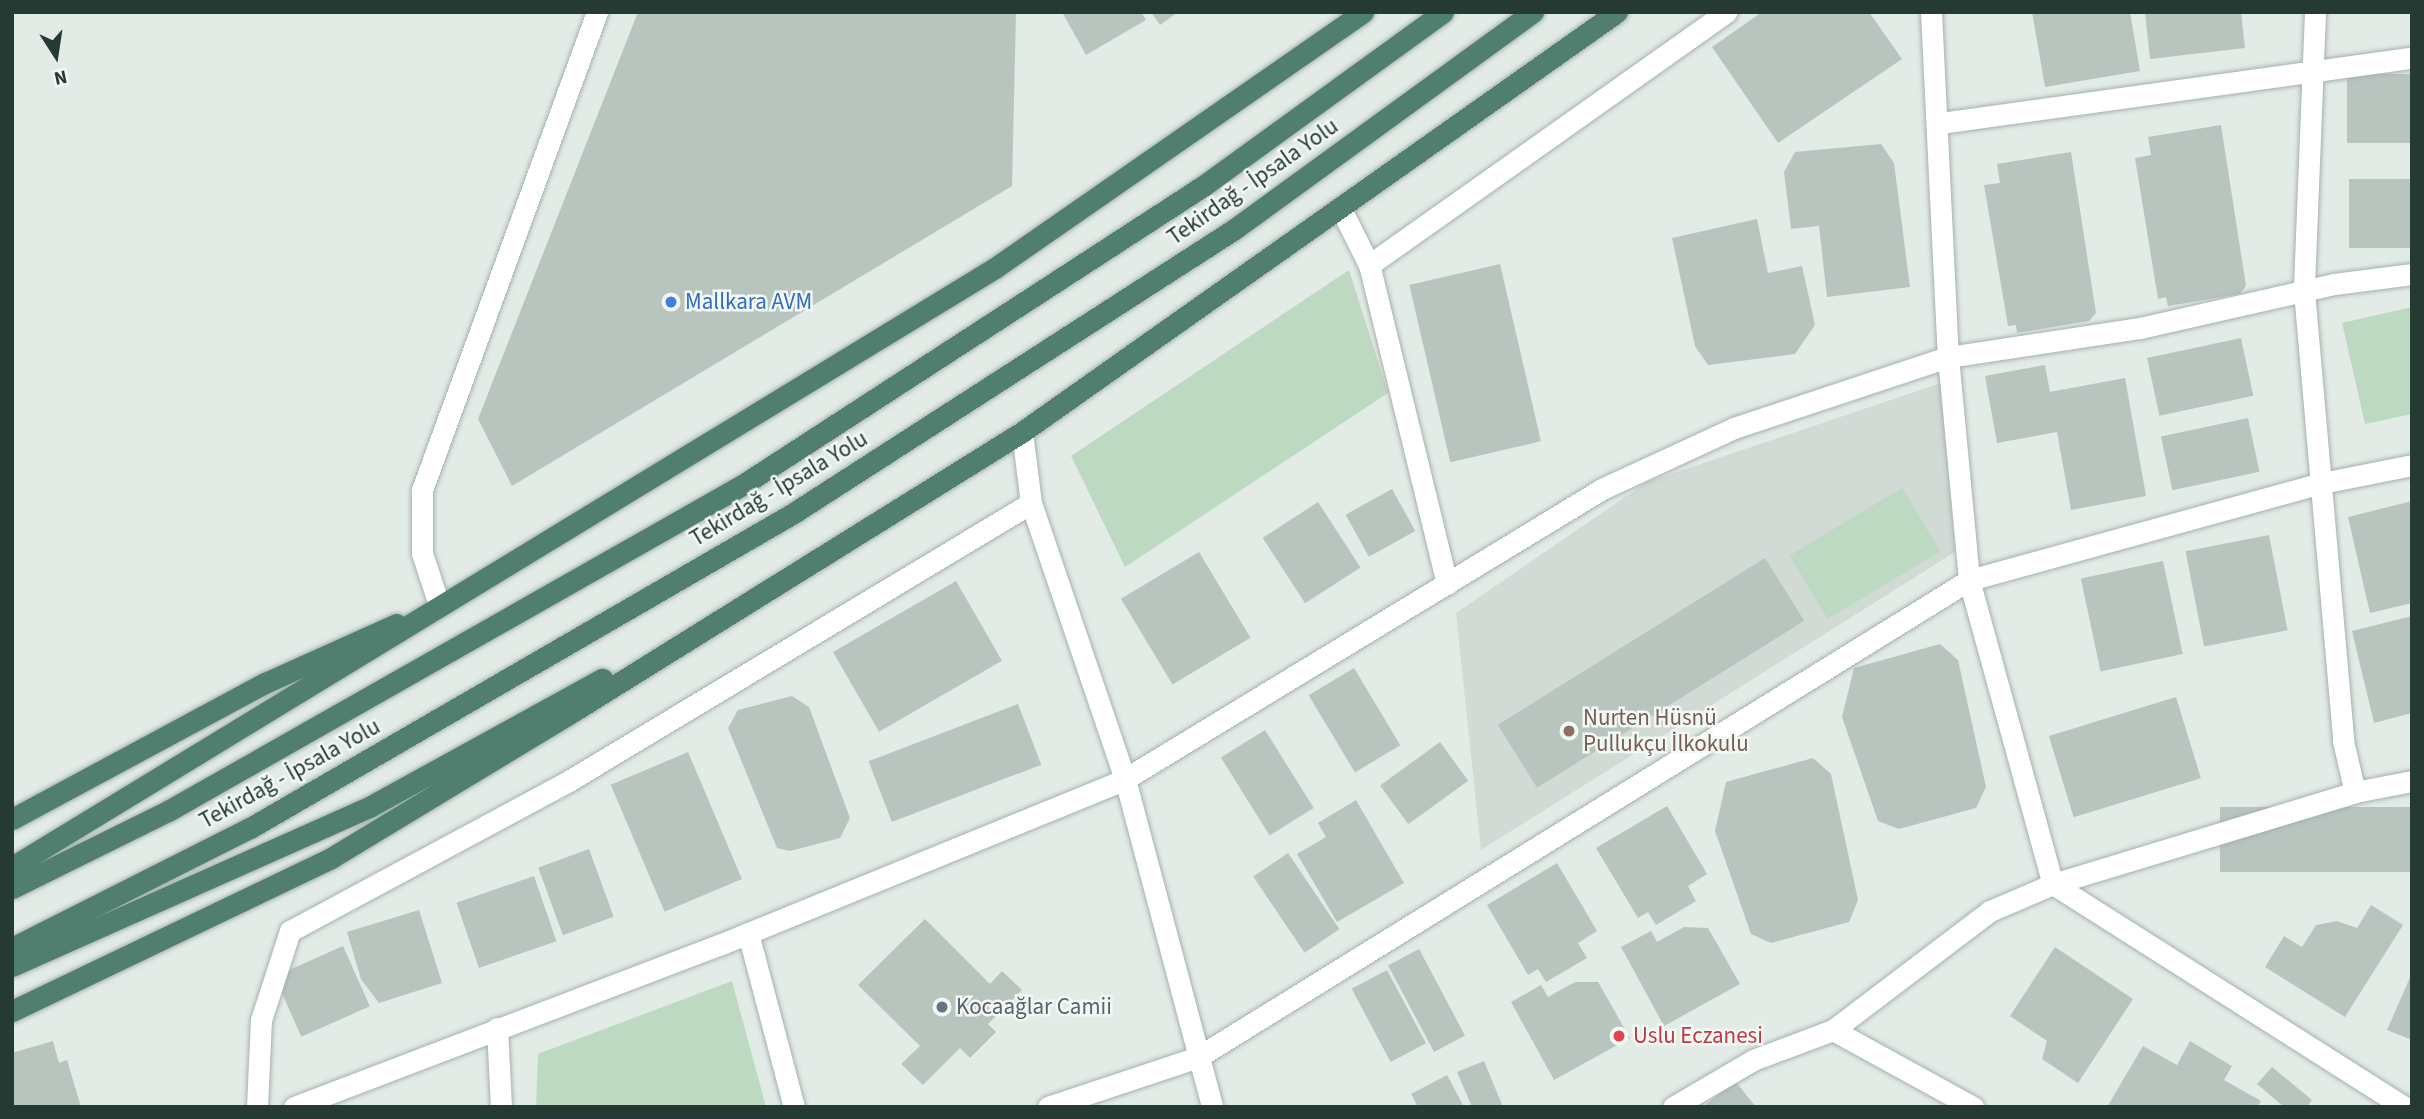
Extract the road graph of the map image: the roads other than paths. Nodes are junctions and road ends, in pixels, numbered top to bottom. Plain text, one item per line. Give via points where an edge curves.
1 (597, 12) edge
2 (1363, 12) edge
3 (1443, 12) edge
4 (1533, 12) edge
5 (1617, 12) edge
6 (1726, 12) edge
7 (1931, 12) edge
8 (2315, 12) edge
9 (2412, 58) edge
10 (2316, 72) junction
11 (1941, 123) junction
12 (1342, 211) junction
13 (1370, 265) junction
14 (2412, 274) edge
15 (2304, 291) junction
16 (1948, 356) junction
17 (1022, 432) junction
18 (2412, 465) edge
19 (2317, 484) junction
20 (1031, 503) junction
21 (1969, 580) junction
22 (1447, 584) junction
23 (439, 605) junction
24 (696, 631) junction
25 (1125, 779) junction
26 (2412, 781) edge
27 (2355, 792) junction
28 (12, 819) edge
29 (12, 867) edge
30 (2053, 884) junction
31 (12, 888) edge
32 (748, 933) junction
33 (12, 948) edge
34 (12, 966) edge
35 (12, 1011) edge
36 (497, 1028) junction
37 (1833, 1030) junction
38 (1198, 1057) junction
39 (257, 1107) edge
40 (293, 1107) edge
41 (501, 1107) edge
42 (794, 1107) edge
43 (1048, 1107) edge
44 (1212, 1107) edge
45 (1673, 1107) edge
46 (1973, 1107) edge
47 (2404, 1107) edge

1 - 23 street via 422,490 422,553
2 - 23 highway via 995,268
3 - 31 highway, Tekirdağ - İpsala Yolu via 1203,186 744,484 168,811
4 - 33 highway, Tekirdağ - İpsala Yolu via 1222,238 792,514 250,828
5 - 12 highway
6 - 13 street
7 - 11 street
8 - 10 street
9 - 10 street
10 - 11 street
10 - 15 street
11 - 16 street
12 - 13 street
12 - 17 highway
13 - 22 street
14 - 15 street
15 - 16 street via 2140,328
15 - 19 street
16 - 21 street
16 - 22 street via 1734,428 1602,489
17 - 20 street
17 - 24 highway
18 - 19 street
19 - 21 street
19 - 27 street via 2343,741
20 - 25 street
20 - 39 street via 567,782 290,931 261,1020
21 - 30 street
21 - 38 street
22 - 25 street
23 - 28 highway via 265,683
23 - 29 highway via 398,637
24 - 34 highway via 371,806
24 - 35 highway via 331,858
25 - 32 street
25 - 38 street
26 - 27 street
27 - 30 street
30 - 37 street via 1990,911
30 - 47 street
32 - 36 street
32 - 42 street
36 - 40 street
36 - 41 street
37 - 45 street via 1753,1059
37 - 46 street
38 - 43 street
38 - 44 street

